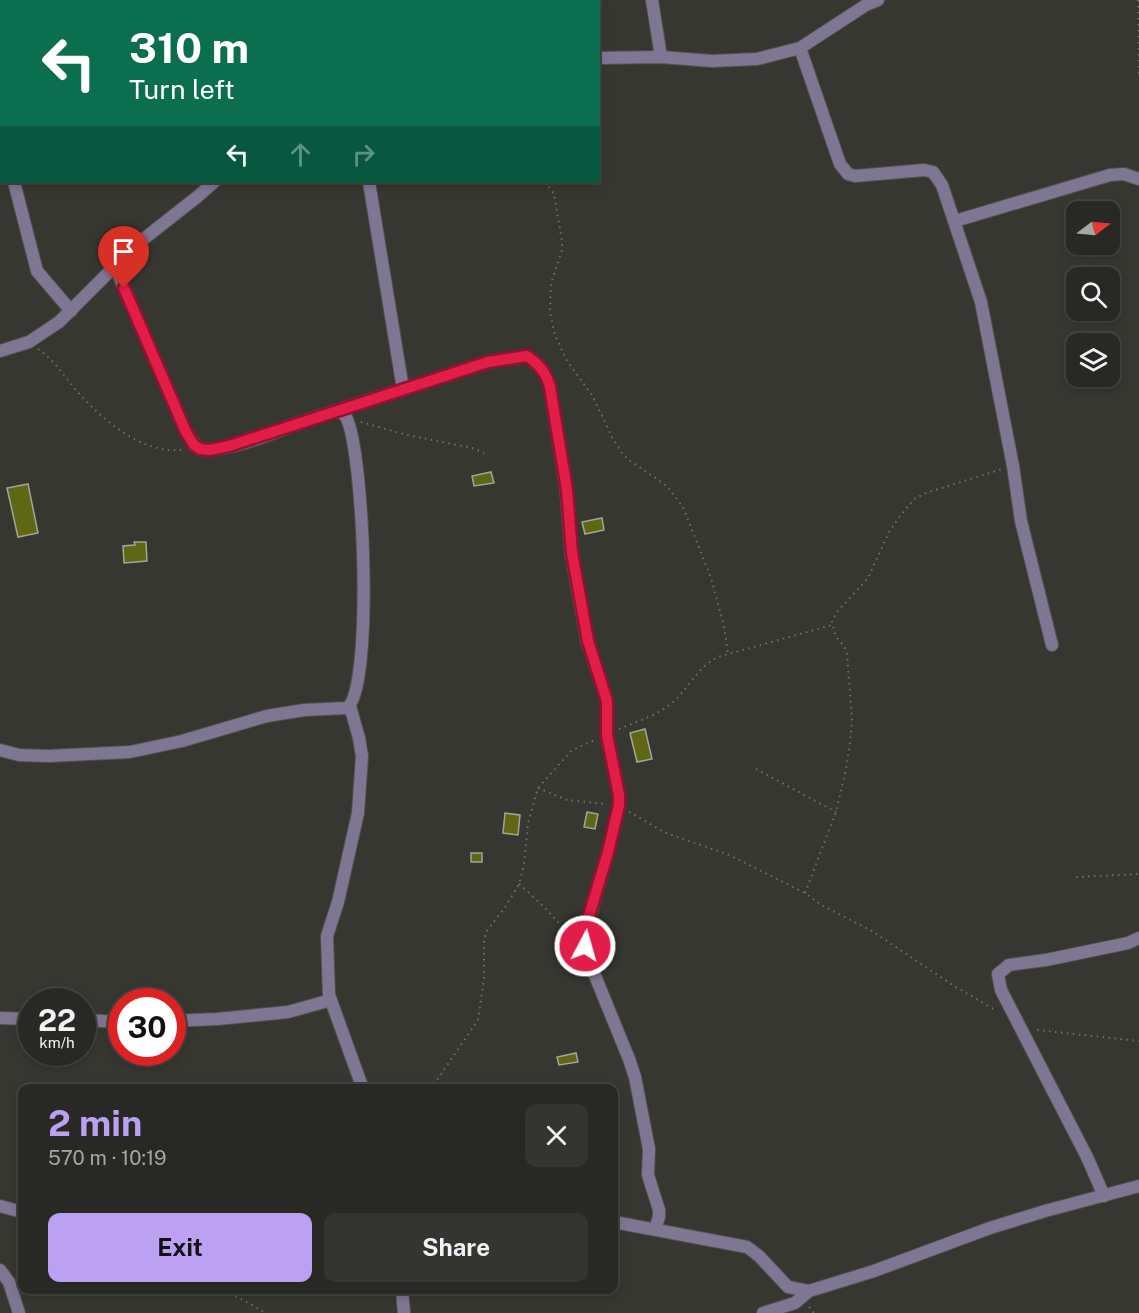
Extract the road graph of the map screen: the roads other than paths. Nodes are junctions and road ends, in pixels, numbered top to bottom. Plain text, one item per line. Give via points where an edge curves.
1 (652, 0) edge
2 (878, 0) edge
3 (800, 48) junction
4 (661, 57) junction
5 (600, 58) edge
6 (1139, 179) edge
7 (14, 183) edge
8 (213, 183) edge
9 (369, 183) edge
10 (955, 221) junction
11 (115, 267) junction
12 (71, 310) junction
13 (0, 351) edge
14 (403, 389) junction
15 (341, 414) junction
16 (1052, 645) dead end
17 (350, 706) junction
18 (0, 750) edge
19 (1139, 938) edge
20 (331, 1000) junction
21 (0, 1018) edge
22 (18, 1019) edge
23 (186, 1020) edge
24 (361, 1084) edge
25 (1139, 1186) edge
26 (1104, 1196) junction
27 (0, 1206) edge
28 (18, 1211) edge
29 (618, 1223) edge
30 (655, 1229) junction
31 (0, 1270) edge
32 (809, 1291) junction
33 (402, 1294) edge
34 (19, 1313) edge
35 (404, 1313) edge
36 (763, 1313) edge

1 - 4 street
2 - 3 street
3 - 4 street via 732,61
3 - 10 street via 843,169 855,176 933,172
4 - 5 street
6 - 10 street via 1110,175
7 - 12 street via 37,271
8 - 11 street via 136,245
9 - 14 street
10 - 16 street via 981,302 1021,521
11 - 12 street
11 - 15 street via 186,432 200,449 229,446
12 - 13 street via 29,342
14 - 15 street
14 - 30 street via 488,362 527,356 546,373 567,490 572,553 585,630 607,701 607,735 618,784 619,805 586,932 587,954 635,1077 649,1149 648,1175 659,1210
15 - 17 street via 352,442 364,543 362,641
17 - 18 street via 267,716 130,752 49,756
17 - 20 street via 362,756 358,813 327,936
19 - 26 street via 1009,965 998,974 1001,990
20 - 23 street via 288,1012
20 - 24 street
21 - 22 street
25 - 26 street
26 - 32 street via 990,1228
27 - 28 street
29 - 30 street
30 - 32 street via 747,1247 788,1287
31 - 34 street via 9,1282
32 - 36 street via 795,1304
33 - 35 street

